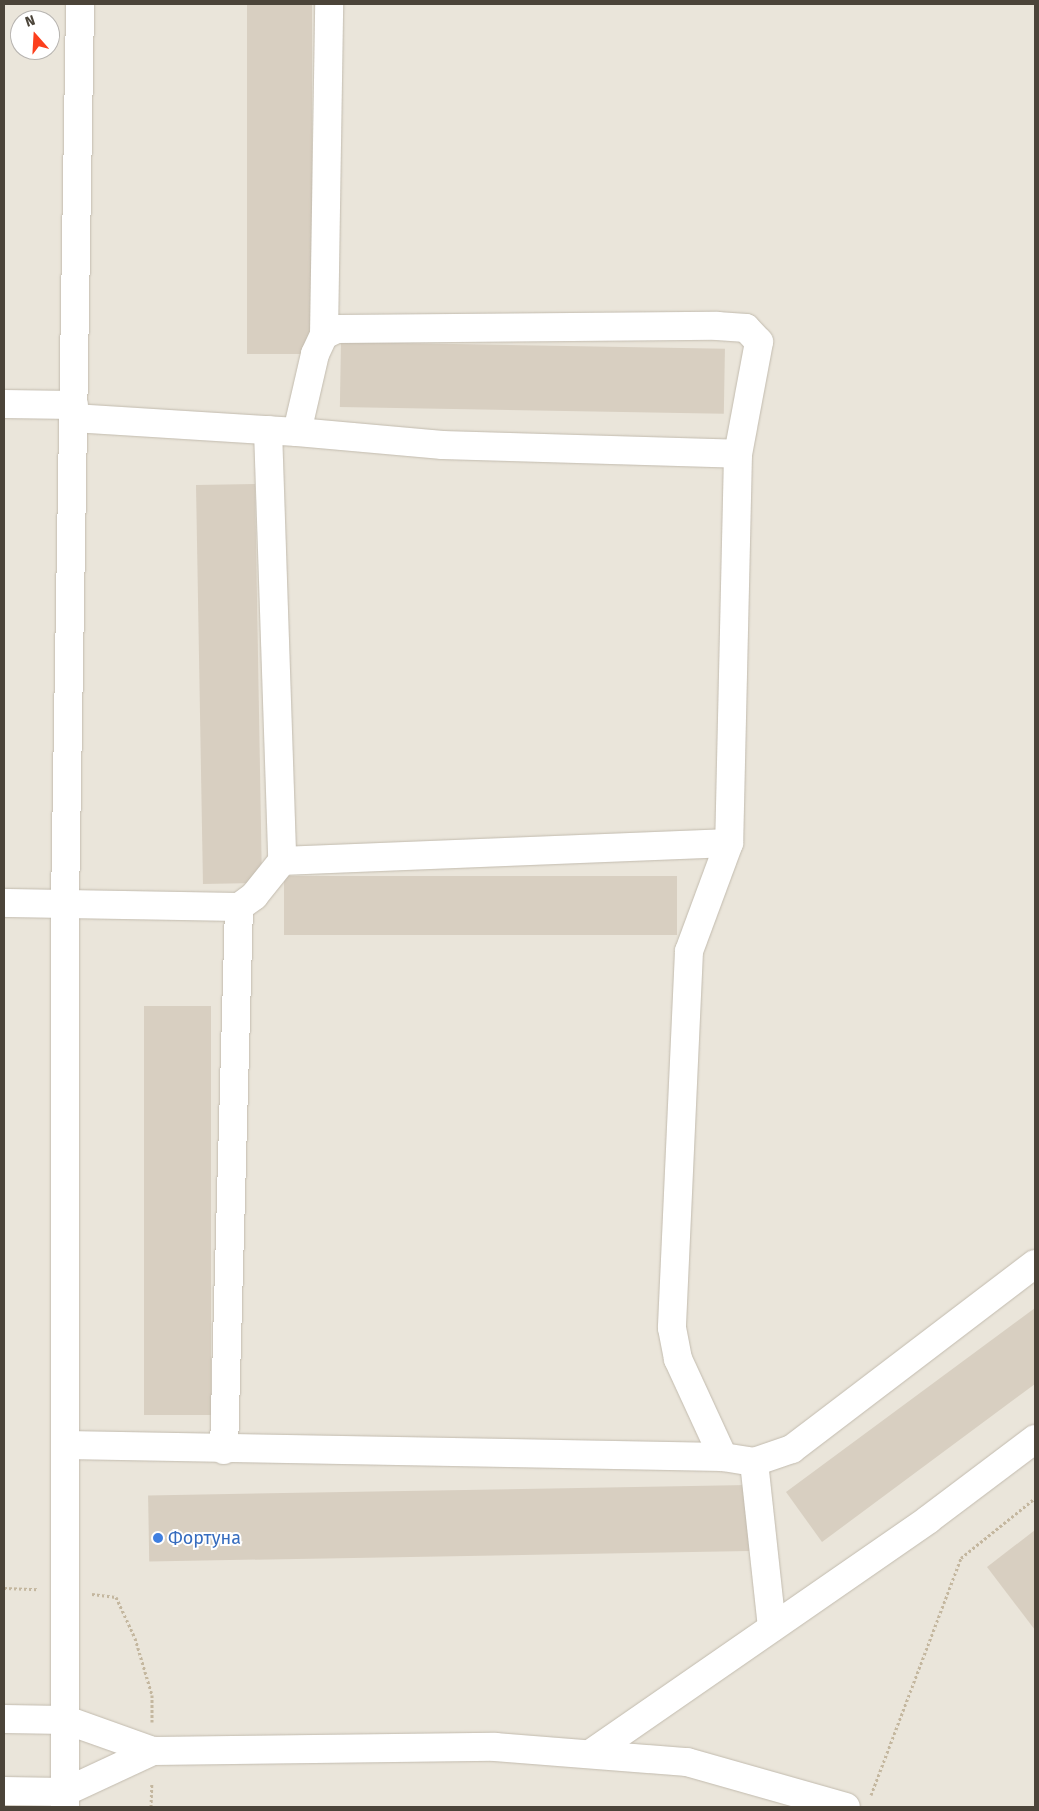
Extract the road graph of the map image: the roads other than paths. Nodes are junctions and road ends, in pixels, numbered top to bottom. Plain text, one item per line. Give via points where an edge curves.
1 (80, 4) edge
2 (329, 4) edge
3 (324, 335) junction
4 (4, 404) edge
5 (73, 411) junction
6 (268, 430) junction
7 (297, 432) junction
8 (738, 454) junction
9 (729, 843) junction
10 (282, 861) junction
11 (65, 902) junction
12 (4, 903) edge
13 (239, 907) junction
14 (1035, 1264) edge
15 (1035, 1438) edge
16 (66, 1445) junction
17 (224, 1450) junction
18 (723, 1457) junction
19 (754, 1462) junction
20 (772, 1628) junction
21 (4, 1719) edge
22 (66, 1720) junction
23 (153, 1751) junction
24 (590, 1754) junction
25 (4, 1791) edge
26 (65, 1800) edge
27 (858, 1803) edge

1 - 5 street
2 - 3 street
3 - 7 street via 315,354
3 - 8 street via 337,329 746,328 759,342
4 - 5 street
5 - 6 street
5 - 11 street
6 - 7 street
6 - 10 street
7 - 8 street via 442,444
8 - 9 street
9 - 10 street
9 - 18 street via 689,952 672,1328 678,1359
10 - 13 street via 254,896
11 - 12 street
11 - 13 street
11 - 16 street
13 - 17 street
14 - 19 street via 792,1449
15 - 20 street via 929,1519
16 - 17 street
16 - 22 street
17 - 18 street
18 - 19 street
19 - 20 street
20 - 24 street
21 - 22 street
22 - 23 street
22 - 26 street
23 - 24 street via 495,1746
23 - 26 street
24 - 27 street via 687,1762
25 - 26 street

